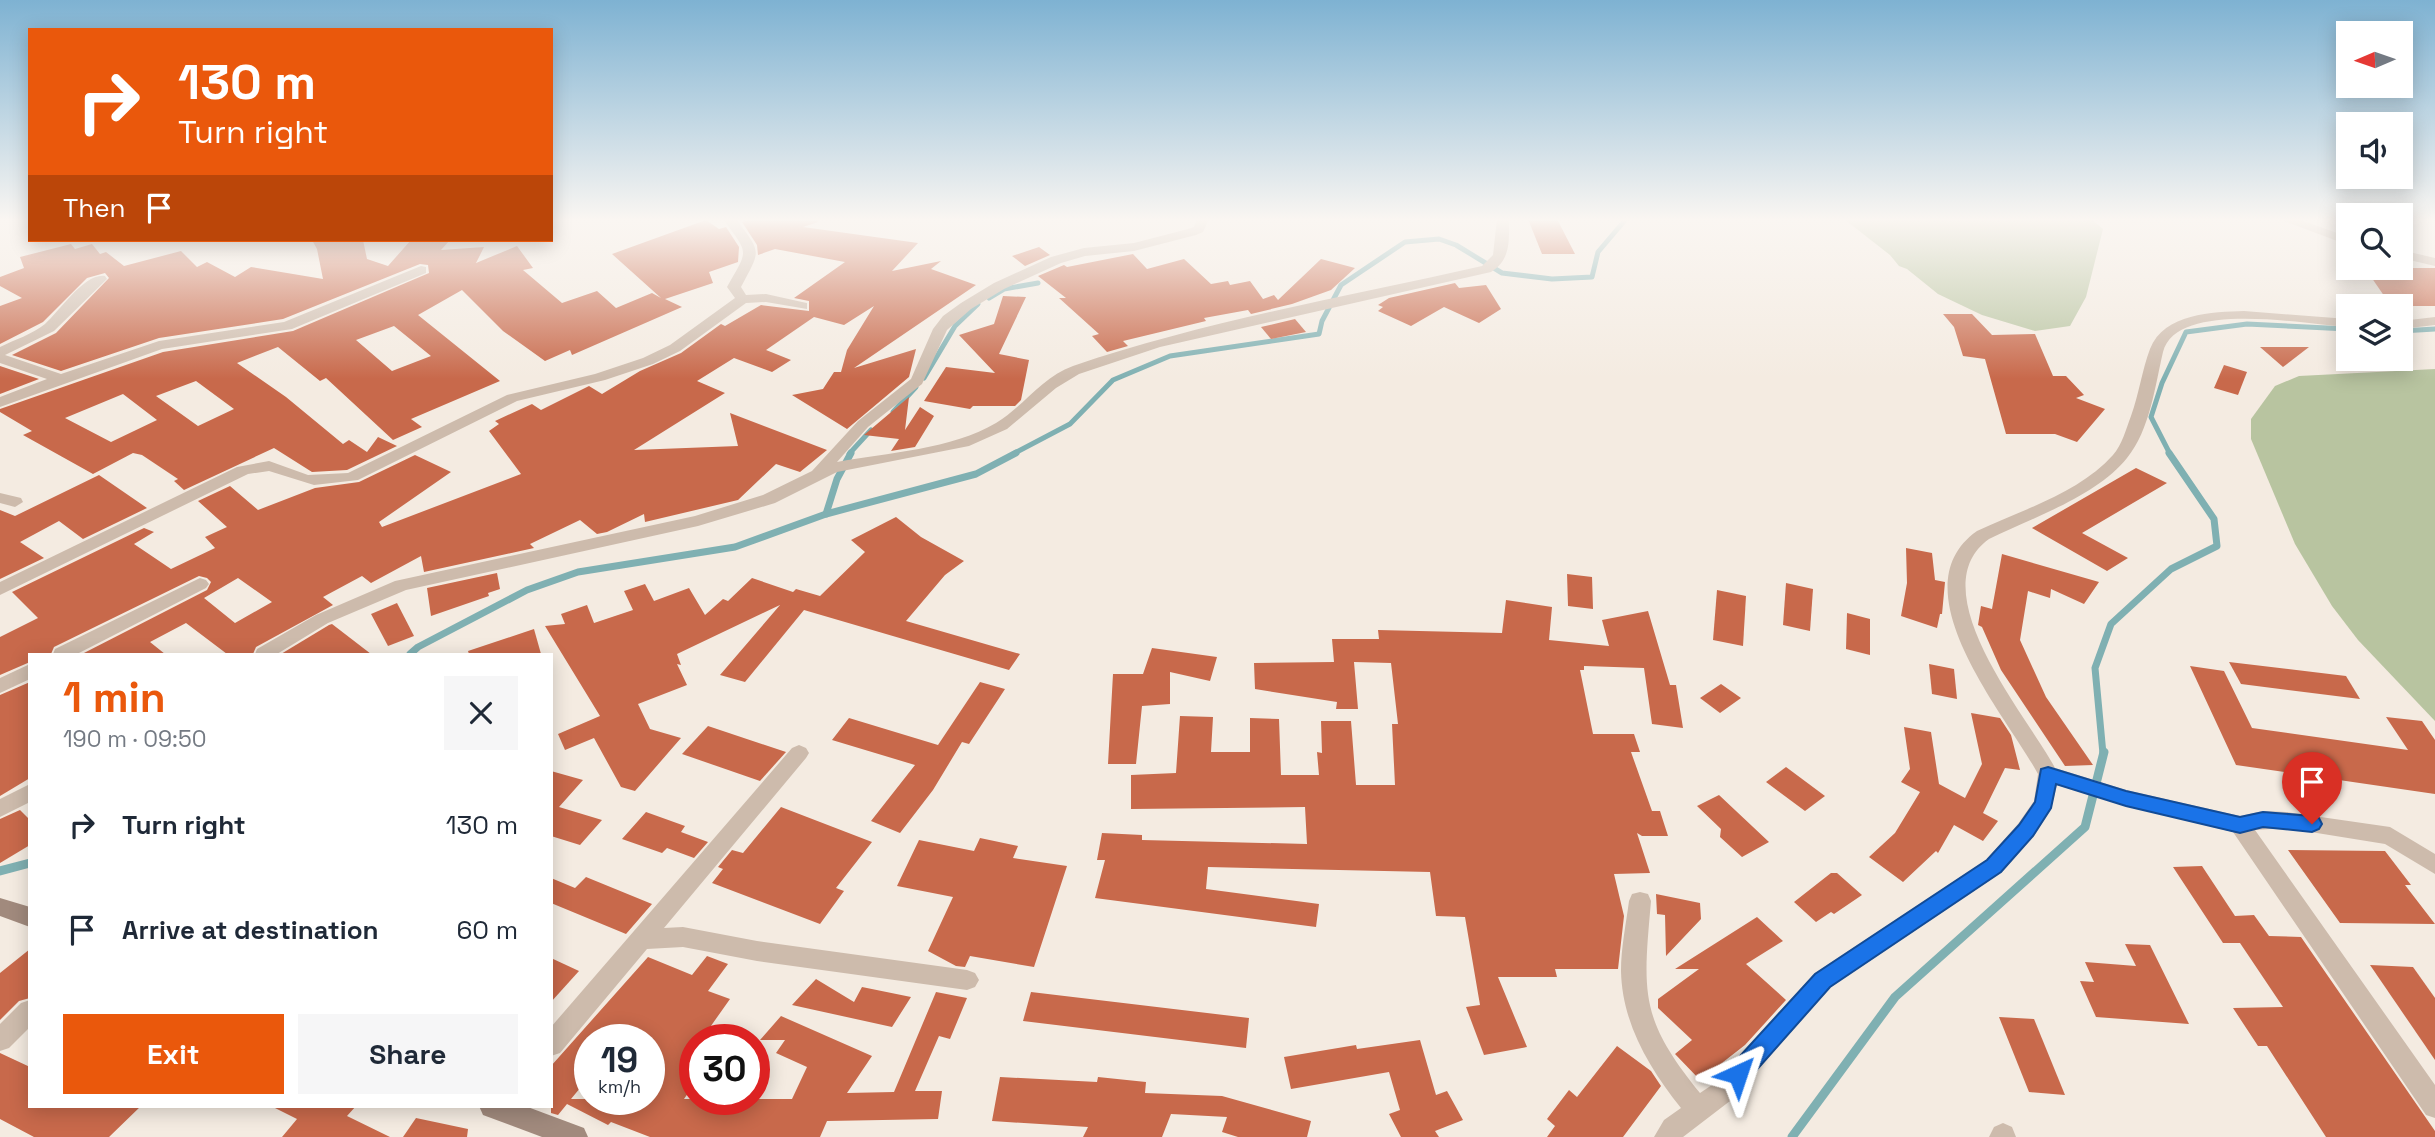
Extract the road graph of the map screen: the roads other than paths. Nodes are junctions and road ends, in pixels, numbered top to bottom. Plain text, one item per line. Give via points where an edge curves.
1 (418, 272) edge
2 (742, 272) edge
3 (1030, 272) edge
4 (1468, 272) edge
5 (100, 279) dead end
6 (742, 299) junction
7 (802, 306) dead end
8 (2435, 321) edge
9 (2336, 322) edge
10 (2413, 324) edge
11 (0, 352) edge
12 (0, 358) edge
13 (61, 379) junction
14 (0, 402) edge
15 (825, 471) junction
16 (200, 584) dead end
17 (0, 589) edge
18 (64, 653) edge
19 (266, 653) edge
20 (28, 672) edge
21 (0, 686) edge
22 (799, 752) dead end
23 (2048, 774) junction
24 (28, 793) edge
25 (0, 809) edge
26 (2240, 825) junction
27 (2435, 865) edge
28 (1640, 901) dead end
29 (0, 907) edge
30 (28, 916) edge
31 (642, 939) junction
32 (967, 980) dead end
33 (28, 1013) edge
34 (0, 1040) edge
35 (553, 1043) edge
36 (2435, 1106) edge
37 (499, 1108) edge
38 (1698, 1110) junction
39 (575, 1137) edge
40 (1667, 1137) edge

1 - 13 street via 287,326 159,345
2 - 6 street via 734,287
3 - 15 street via 948,319 917,382 863,424
4 - 15 street via 1104,359 1051,385 988,434 934,450
5 - 11 street via 49,328
6 - 7 street via 766,298
6 - 17 street via 675,348 648,361 512,398 352,477 303,479 265,464 243,470
8 - 10 street
9 - 23 street via 2244,315 2181,322 2158,345 2123,455 2085,484 1969,545 1958,578 1959,609 1969,642
12 - 13 street
13 - 14 street
15 - 19 street via 769,499 698,521 401,585 323,619
16 - 18 street
20 - 21 street
22 - 31 street
23 - 26 street via 2126,799
23 - 38 street via 2044,803 1994,866 1823,981 1721,1093
24 - 25 street
26 - 27 street via 2287,820 2390,836
26 - 36 street
28 - 38 street via 1633,971 1636,1002 1662,1064
29 - 30 street
31 - 32 street via 683,937
31 - 35 street
33 - 34 street
37 - 39 street
38 - 40 street

